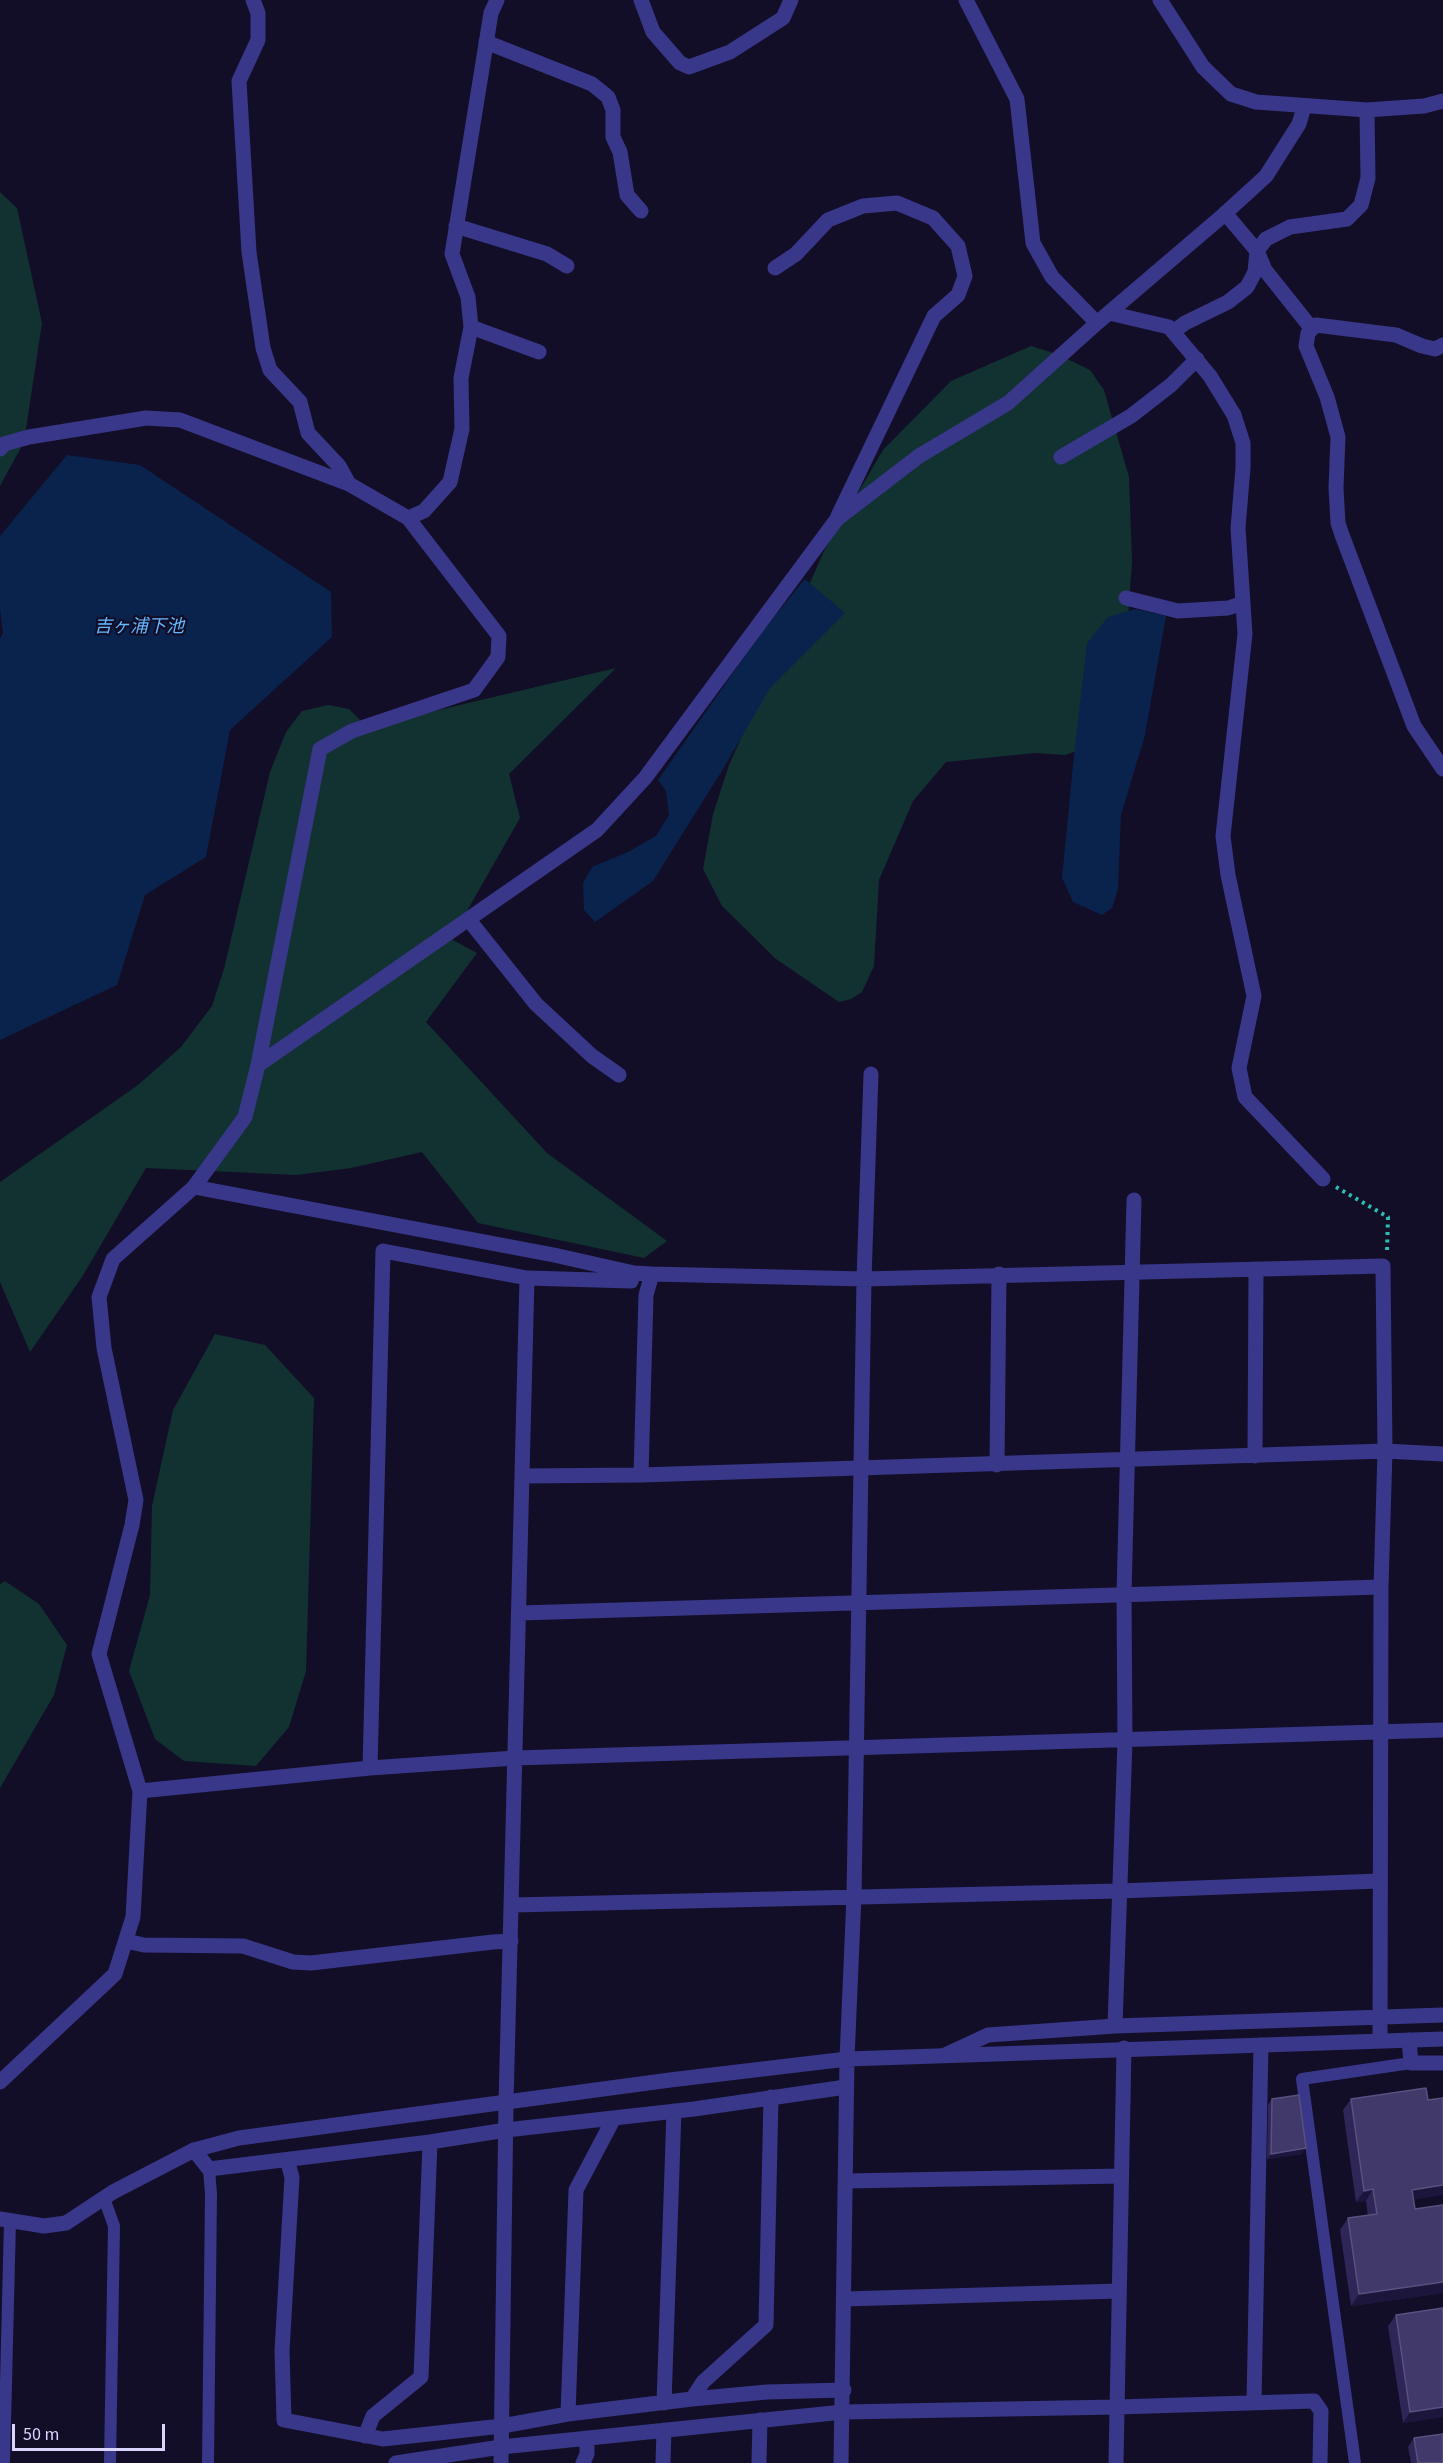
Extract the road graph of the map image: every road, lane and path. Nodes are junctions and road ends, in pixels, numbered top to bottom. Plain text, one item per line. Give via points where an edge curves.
1 (253, 0) edge
2 (497, 0) edge
3 (640, 0) edge
4 (791, 0) edge
5 (966, 0) edge
6 (1160, 0) edge
7 (486, 42) junction
8 (1443, 102) edge
9 (1304, 107) junction
10 (1367, 110) junction
11 (641, 211) dead end
12 (1225, 213) junction
13 (456, 226) junction
14 (1257, 251) junction
15 (567, 266) dead end
16 (775, 268) dead end
17 (1109, 313) junction
18 (1097, 323) junction
19 (471, 327) junction
20 (1312, 329) junction
21 (1173, 332) junction
22 (1443, 345) edge
23 (539, 352) dead end
24 (1197, 359) junction
25 (0, 449) edge
26 (1061, 457) dead end
27 (349, 484) junction
28 (408, 518) junction
29 (837, 519) junction
30 (1126, 598) dead end
31 (1243, 603) junction
32 (1443, 769) edge
33 (469, 920) junction
34 (258, 1065) junction
35 (871, 1074) dead end
36 (619, 1075) dead end
37 (1323, 1179) joint
38 (194, 1187) junction
39 (1134, 1200) dead end
40 (1383, 1266) junction
41 (1256, 1269) junction
42 (1133, 1272) junction
43 (634, 1273) junction
44 (652, 1274) junction
45 (999, 1274) junction
46 (527, 1278) junction
47 (864, 1279) junction
48 (1385, 1451) junction
49 (1443, 1454) edge
50 (1255, 1456) junction
51 (1129, 1460) junction
52 (997, 1465) junction
53 (861, 1468) junction
54 (641, 1475) junction
55 (522, 1476) junction
56 (1381, 1587) junction
57 (1124, 1594) junction
58 (860, 1605) junction
59 (520, 1613) junction
60 (1443, 1730) edge
61 (1381, 1733) junction
62 (1125, 1741) junction
63 (857, 1748) junction
64 (515, 1758) junction
65 (370, 1768) junction
66 (140, 1791) junction
67 (1379, 1881) junction
68 (1119, 1891) junction
69 (854, 1896) junction
70 (513, 1905) junction
71 (126, 1941) junction
72 (512, 1941) junction
73 (1443, 2015) edge
74 (1380, 2017) junction
75 (1115, 2026) junction
76 (1443, 2039) edge
77 (1380, 2040) junction
78 (1408, 2040) junction
79 (1261, 2045) junction
80 (1124, 2048) junction
81 (945, 2055) junction
82 (847, 2058) junction
83 (1410, 2063) junction
84 (1443, 2063) edge
85 (0, 2082) edge
86 (846, 2086) junction
87 (771, 2097) junction
88 (506, 2103) junction
89 (674, 2111) junction
90 (614, 2118) junction
91 (506, 2130) junction
92 (430, 2142) junction
93 (194, 2150) junction
94 (287, 2160) junction
95 (209, 2169) junction
96 (1121, 2176) junction
97 (846, 2181) junction
98 (104, 2198) junction
99 (5, 2220) edge
100 (1119, 2291) junction
101 (844, 2300) junction
102 (844, 2390) junction
103 (692, 2399) junction
104 (1254, 2402) junction
105 (664, 2403) junction
106 (1116, 2407) junction
107 (843, 2412) junction
108 (568, 2414) junction
109 (760, 2420) junction
110 (502, 2426) junction
111 (664, 2430) junction
112 (365, 2436) junction
113 (587, 2438) junction
114 (501, 2447) junction
115 (434, 2460) edge
116 (4, 2463) edge
117 (110, 2463) edge
118 (208, 2463) edge
119 (396, 2463) edge
120 (501, 2463) edge
121 (584, 2463) edge
122 (663, 2463) edge
123 (759, 2463) edge
124 (841, 2463) edge
125 (1116, 2463) edge
126 (1320, 2463) edge
127 (1354, 2463) edge

1 - 27 street via 258,13 258,40 239,81 249,252 263,348 270,370 300,402 308,433 339,466
2 - 7 street
3 - 4 street via 653,32 689,68 730,51 783,18
5 - 18 street via 1017,99 1033,243 1052,277
6 - 9 street via 1203,67 1231,94 1256,102
7 - 11 street via 591,84 608,97 627,195
7 - 13 street
8 - 10 street
9 - 10 street
9 - 12 street via 1299,124 1266,176
10 - 14 street via 1368,178 1361,204 1347,219 1290,227 1266,239
12 - 14 street
12 - 17 street
13 - 15 street via 547,254
13 - 19 street via 452,254 468,297
14 - 20 street via 1265,270
14 - 21 street via 1255,272 1247,287
16 - 29 street via 796,254 828,220 863,206 897,203 933,218 958,246 965,276 958,295 934,316
17 - 18 street
17 - 21 street via 1169,327
18 - 29 street via 1008,404 918,456
19 - 23 street
19 - 28 street via 461,378 462,429 450,482 424,511
20 - 22 street via 1316,326 1396,335 1435,349
20 - 32 street via 1306,346 1338,437 1338,523 1414,726
21 - 24 street
24 - 26 street via 1172,385 1131,416
24 - 31 street via 1234,415 1243,443 1238,528
25 - 27 street via 4,444 146,418 180,420
27 - 28 street
28 - 34 street via 499,636 498,657 474,690 352,731 320,749
29 - 33 street via 645,778 597,830
30 - 31 street via 1178,611 1228,608
31 - 37 street via 1245,634 1223,837 1254,996 1239,1068 1245,1096
33 - 34 street
33 - 36 street via 536,1004 592,1056
34 - 38 street via 245,1117
35 - 47 street
37 - 40 path via 1388,1217
38 - 43 street
38 - 66 street via 113,1258 99,1297 104,1348 136,1500 99,1654
39 - 42 street
40 - 41 street
40 - 48 street
41 - 42 street
41 - 50 street
42 - 45 street
42 - 51 street
43 - 44 street
43 - 46 street via 631,1281
44 - 47 street
44 - 54 street via 646,1295
45 - 47 street
45 - 52 street
46 - 55 street
46 - 65 street via 383,1251
47 - 53 street
48 - 49 street
48 - 50 street
48 - 56 street
50 - 51 street
51 - 52 street
51 - 57 street
52 - 53 street
53 - 54 street
53 - 58 street
54 - 55 street
55 - 59 street
56 - 57 street
56 - 61 street
57 - 58 street
57 - 62 street
58 - 59 street
58 - 63 street
59 - 64 street
60 - 61 street
61 - 62 street
61 - 67 street
62 - 63 street
62 - 68 street
63 - 64 street
63 - 69 street
64 - 65 street
64 - 70 street
65 - 66 street
66 - 71 street via 134,1917
67 - 68 street
67 - 74 street
68 - 69 street
68 - 75 street
69 - 70 street
69 - 82 street
70 - 72 street
71 - 72 street via 144,1945 243,1946 293,1962 311,1963
71 - 85 street via 115,1974
72 - 88 street
73 - 74 street
74 - 75 street
74 - 77 street
75 - 81 street via 988,2035
76 - 78 street
77 - 78 street
77 - 79 street
78 - 83 street
79 - 80 street
79 - 104 street
80 - 81 street
80 - 96 street
81 - 82 street
82 - 86 street
82 - 88 street
83 - 84 street
83 - 127 lane via 1302,2079
86 - 87 street
86 - 97 street
87 - 89 street
87 - 103 street via 766,2325 703,2382
88 - 91 street
88 - 93 street via 239,2138
89 - 90 street
89 - 105 street
90 - 91 street
90 - 108 street via 576,2190
91 - 92 street
91 - 110 street
92 - 94 street
92 - 112 street via 421,2377 373,2416
93 - 95 street
93 - 98 street
94 - 95 street
94 - 112 street via 292,2176 282,2351 284,2420
95 - 118 lane
96 - 97 street
96 - 100 street
97 - 101 street
98 - 99 street via 66,2223 44,2226
98 - 117 lane via 114,2226
99 - 116 lane
100 - 101 street
100 - 106 street
101 - 102 street
102 - 103 street
102 - 107 street
103 - 105 street
104 - 106 street
104 - 126 street via 1314,2401 1321,2411
105 - 108 street
106 - 107 street
106 - 125 street
107 - 109 street
107 - 124 street
108 - 110 street
109 - 111 street
109 - 123 street
110 - 112 street via 383,2439
110 - 114 street
111 - 113 street
111 - 122 street
113 - 114 street
113 - 121 street
114 - 115 street
114 - 120 street
115 - 119 street

